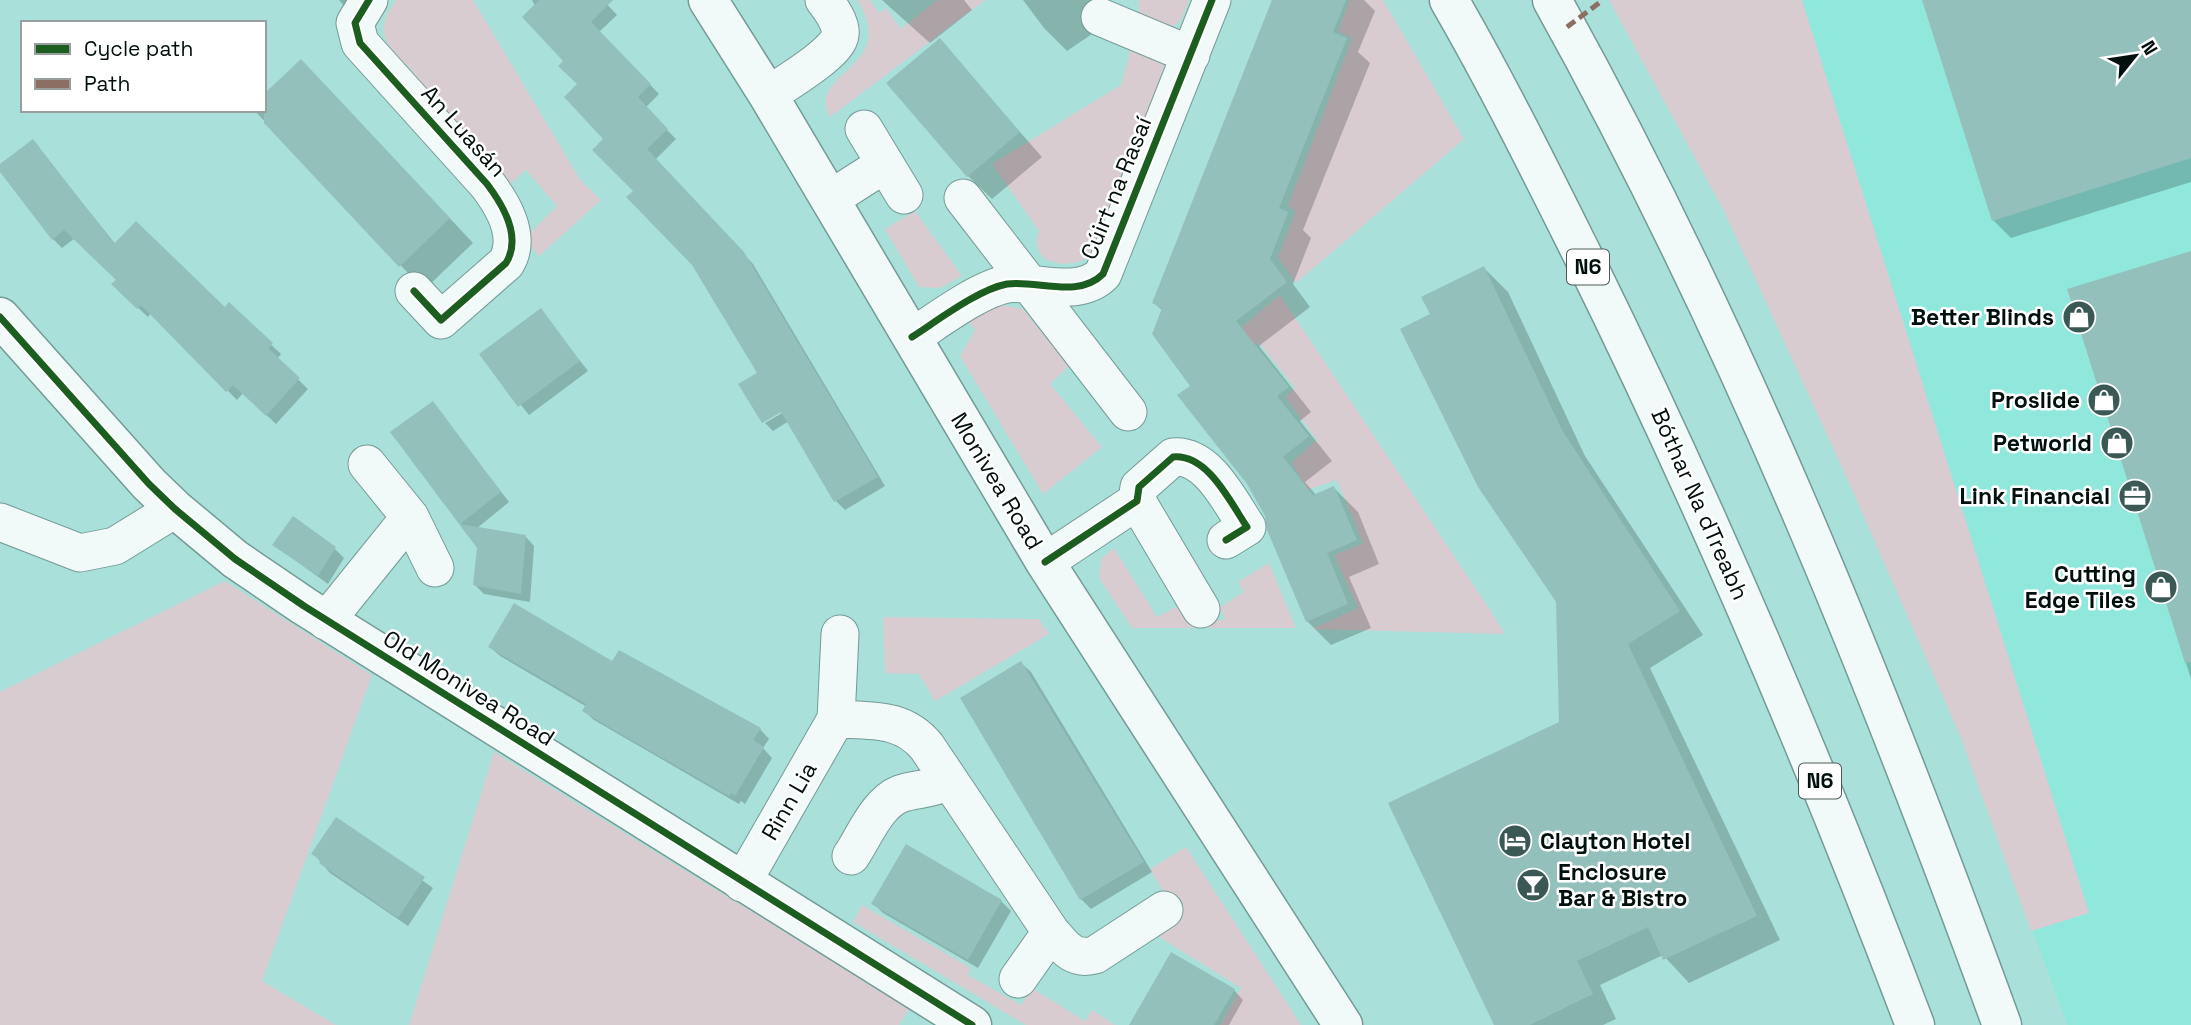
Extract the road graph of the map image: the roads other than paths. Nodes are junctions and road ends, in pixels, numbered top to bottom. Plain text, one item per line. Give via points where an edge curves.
1 (369, 0) edge
2 (708, 0) edge
3 (824, 0) edge
4 (1212, 0) edge
5 (1449, 0) edge
6 (1552, 0) edge
7 (1100, 17) dead end
8 (1191, 55) junction
9 (768, 95) junction
10 (864, 129) dead end
11 (885, 164) junction
12 (904, 195) dead end
13 (963, 198) dead end
14 (830, 199) junction
15 (1028, 284) junction
16 (414, 291) dead end
17 (0, 317) edge
18 (912, 337) junction
19 (1128, 412) dead end
20 (367, 464) dead end
21 (1137, 500) junction
22 (175, 509) junction
23 (410, 517) junction
24 (0, 522) edge
25 (1226, 540) dead end
26 (1045, 562) junction
27 (435, 568) dead end
28 (1201, 609) dead end
29 (326, 621) junction
30 (840, 634) dead end
31 (836, 719) junction
32 (948, 781) junction
33 (852, 856) dead end
34 (742, 883) junction
35 (1164, 911) dead end
36 (1051, 932) junction
37 (1018, 979) dead end
38 (972, 1025) edge
39 (1343, 1025) edge
40 (1916, 1025) edge
41 (2002, 1025) edge

1 - 16 street, An Luasán via 355,23 360,43 487,184 503,208 512,236 506,263 441,320
2 - 9 main road, Monivea Road
3 - 9 street via 841,32 840,39 827,54
4 - 8 street, Cúirt na Rasaí
5 - 40 main road, Bóthar Na dTreabh / N6 via 1630,350 1711,527 1794,718
6 - 41 main road via 1707,303 1788,477 1878,695
7 - 8 street
8 - 15 street, Cúirt na Rasaí via 1103,274 1085,286
9 - 14 main road, Monivea Road
10 - 11 street
11 - 12 street
11 - 14 street
13 - 15 street
14 - 18 main road, Monivea Road
15 - 18 street, Cúirt na Rasaí via 993,288
15 - 19 street
17 - 22 main road, Old Monivea Road
18 - 26 main road, Monivea Road
20 - 23 street
21 - 25 street via 1139,487 1163,463 1173,457 1192,458 1216,482 1247,527
21 - 26 street
21 - 28 street
22 - 24 street via 115,546 80,553
22 - 29 main road, Old Monivea Road via 235,559
23 - 27 street
23 - 29 street
26 - 39 main road, Monivea Road
29 - 34 main road, Old Monivea Road
30 - 31 street, Rinn Lia
31 - 32 street via 889,722 912,730
31 - 34 street, Rinn Lia
32 - 33 street via 887,802
32 - 36 street
34 - 38 main road, Old Monivea Road
35 - 36 street via 1088,957 1070,953
36 - 37 street

